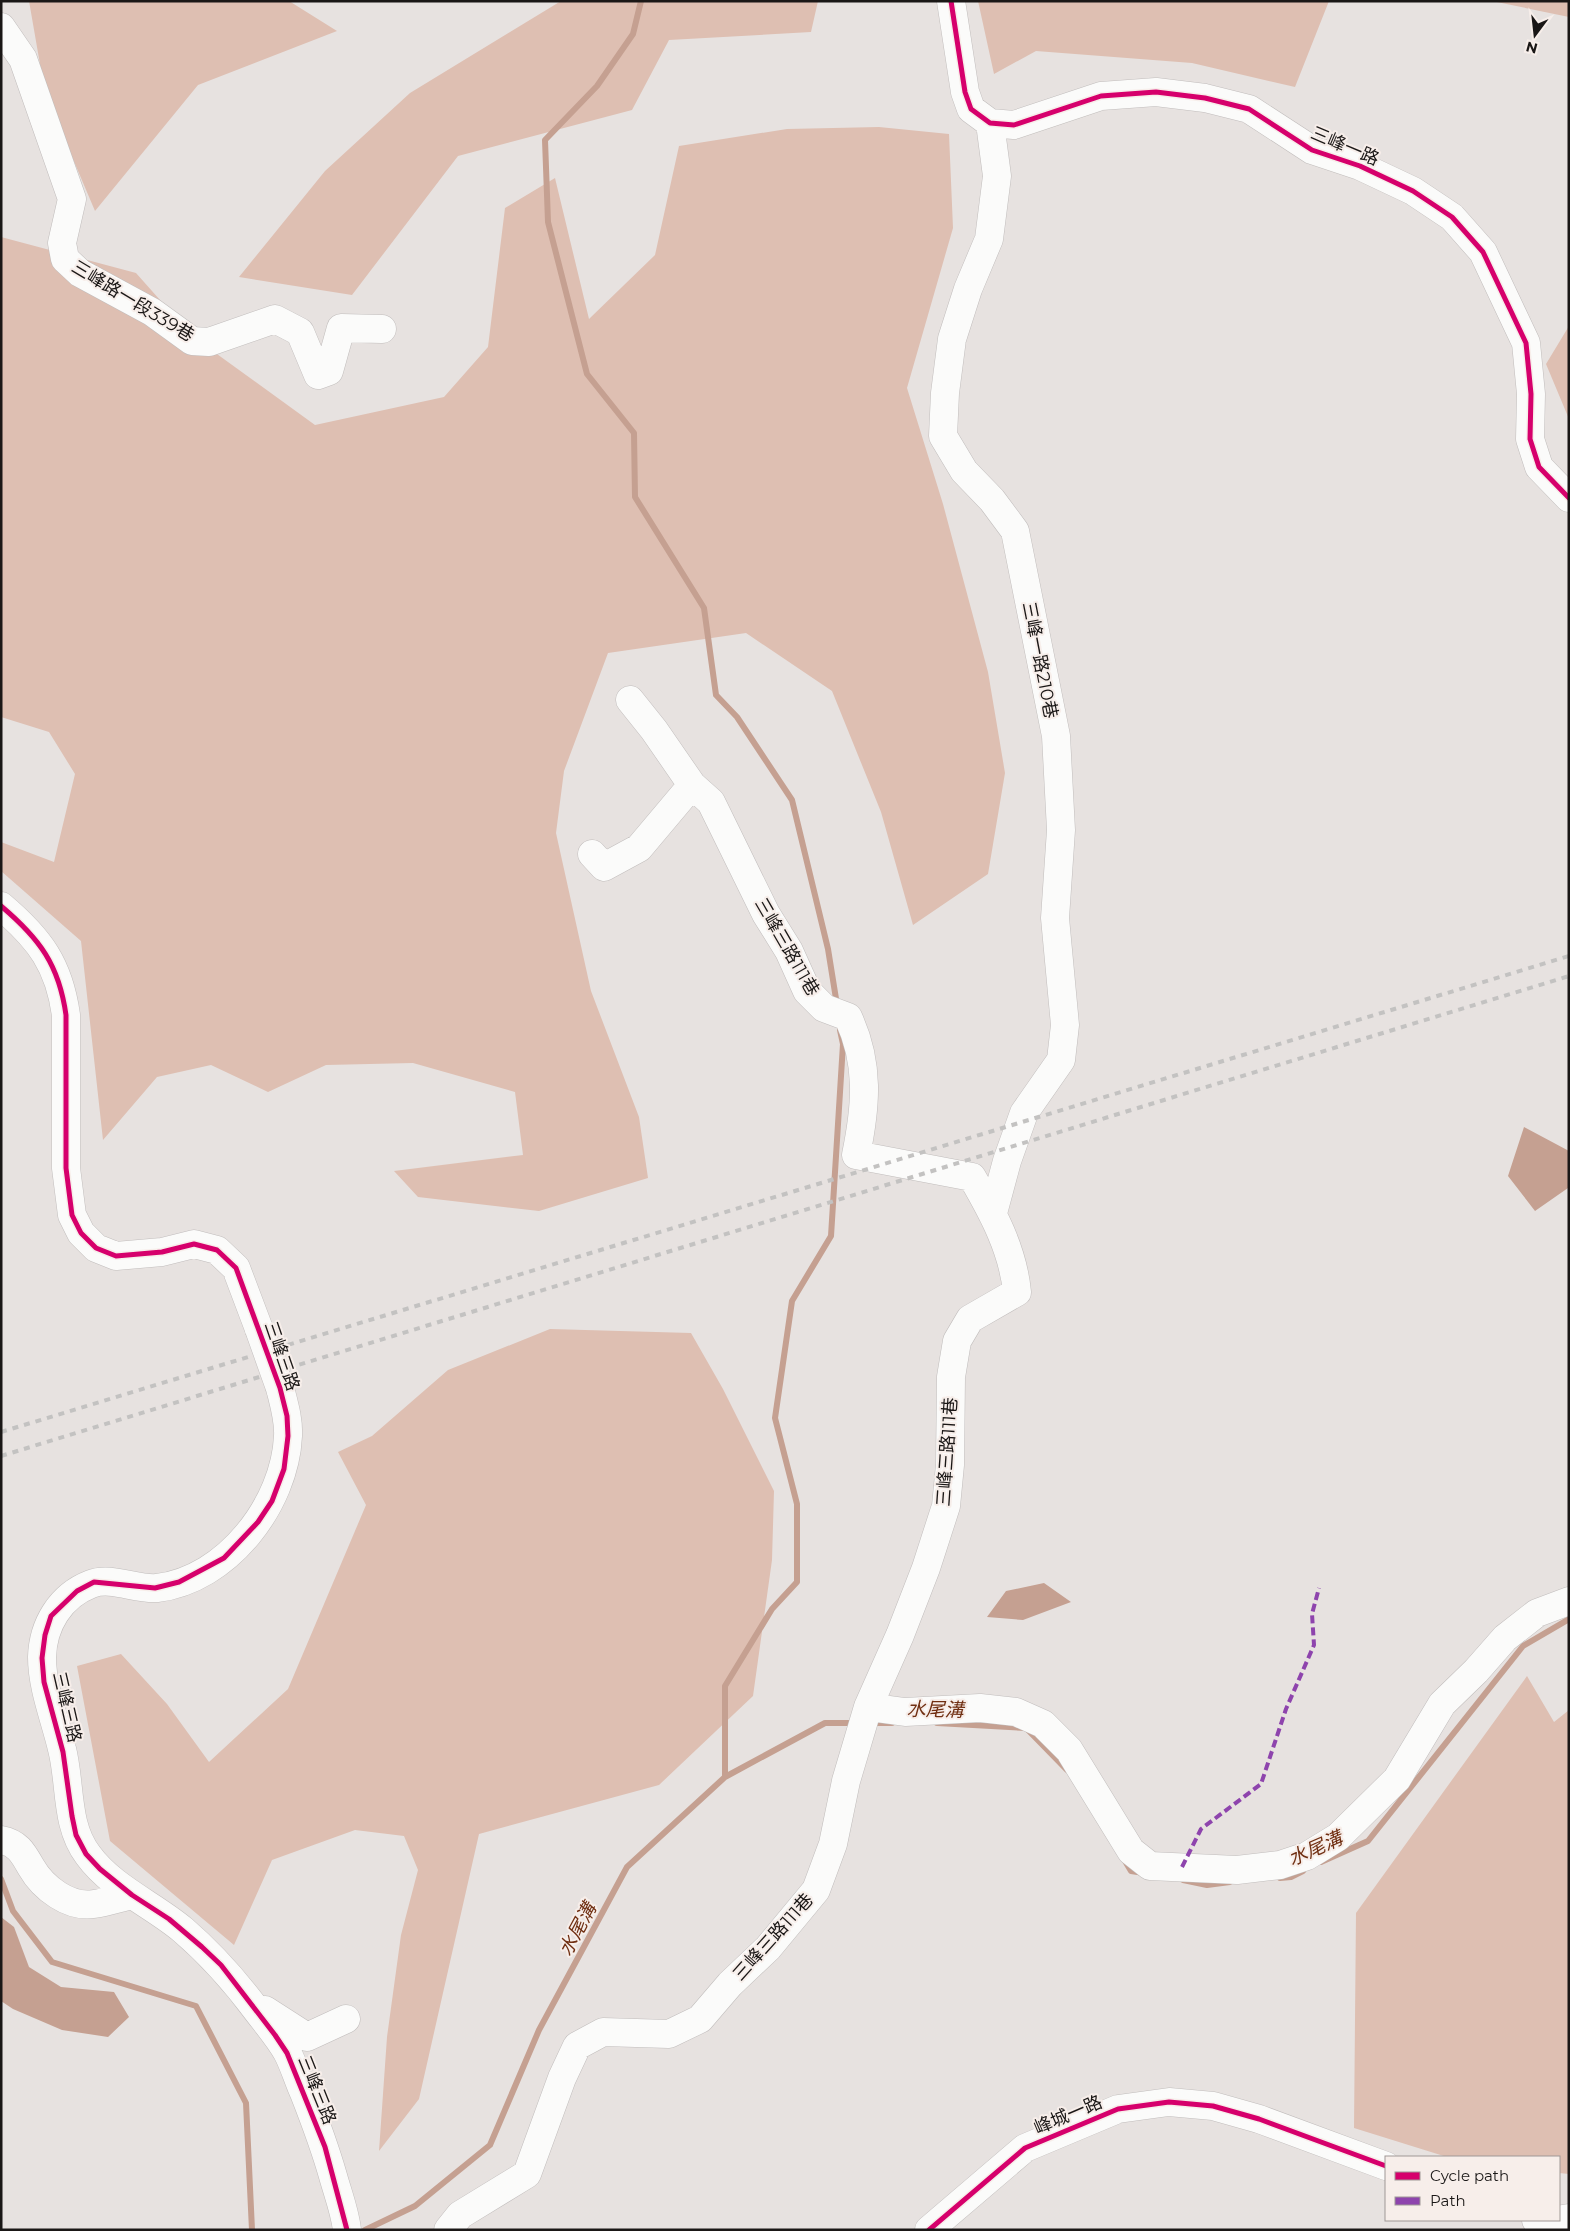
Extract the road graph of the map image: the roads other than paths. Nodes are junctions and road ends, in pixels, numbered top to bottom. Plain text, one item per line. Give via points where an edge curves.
1 (951, 1) edge
2 (1, 27) edge
3 (990, 123) junction
4 (382, 328) dead end
5 (1569, 498) edge
6 (630, 700) dead end
7 (692, 784) junction
8 (592, 854) dead end
9 (1, 906) edge
10 (993, 1213) junction
11 (1569, 1601) edge
12 (867, 1708) junction
13 (1, 1840) edge
14 (132, 1895) junction
15 (249, 2000) junction
16 (346, 2019) dead end
17 (1385, 2166) edge
18 (347, 2227) edge
19 (448, 2230) edge
20 (929, 2230) edge

1 - 3 street via 965,92 971,109
2 - 4 street, 三峰路一段339巷 via 23,59 72,199 62,243 65,259 80,273 152,312 192,341 209,342 275,319 300,332 318,375 329,371 341,328
3 - 5 street, 三峰一路 via 1014,125 1101,96 1156,92 1205,98 1249,109 1312,150 1360,166 1413,191 1452,217 1483,252 1526,343 1531,394 1530,439 1539,467
3 - 10 street, 三峰一路210巷 via 997,176 989,239 968,288 952,339 943,436 964,471 992,500 1015,531 1056,736 1061,830 1055,918 1065,1025 1061,1060 1024,1113
6 - 7 street, 三峰三路111巷
7 - 8 street via 639,848 604,867
7 - 10 street, 三峰三路111巷 via 711,802 807,991 824,1008 848,1016 859,1039 866,1083 856,1156 972,1177
9 - 14 street, 三峰三路, bridge via 43,950 56,970 63,991 66,1015 66,1168 72,1215 81,1234 96,1248 116,1256 162,1252 194,1244 217,1250 236,1268 280,1388 287,1416 284,1469 272,1501 258,1522 224,1558 180,1582 155,1588 94,1582 77,1591 51,1616 44,1635 44,1682 63,1752 76,1835 86,1854
10 - 12 street, 三峰三路111巷 via 1015,1268 1018,1292 970,1318 957,1341 951,1378 946,1506 926,1568
11 - 12 street via 1537,1613 1505,1638 1442,1704 1397,1779 1338,1837 1308,1856 1280,1865 1237,1870 1150,1866 1131,1851 1069,1750 1043,1724 1016,1712 980,1708 905,1712
12 - 19 street, 三峰三路111巷 via 846,1781 833,1844 816,1890 804,1905 700,2019 669,2034 603,2032 577,2046 527,2174 460,2215
13 - 14 street via 22,1850 32,1869 49,1889 71,1902 92,1905
14 - 15 street, 三峰三路 via 170,1919 202,1947
15 - 16 street via 307,2038
15 - 18 street, 三峰三路 via 287,2053 325,2147
17 - 20 street, 峰城一路 via 1260,2119 1213,2106 1169,2102 1118,2109 1025,2148

